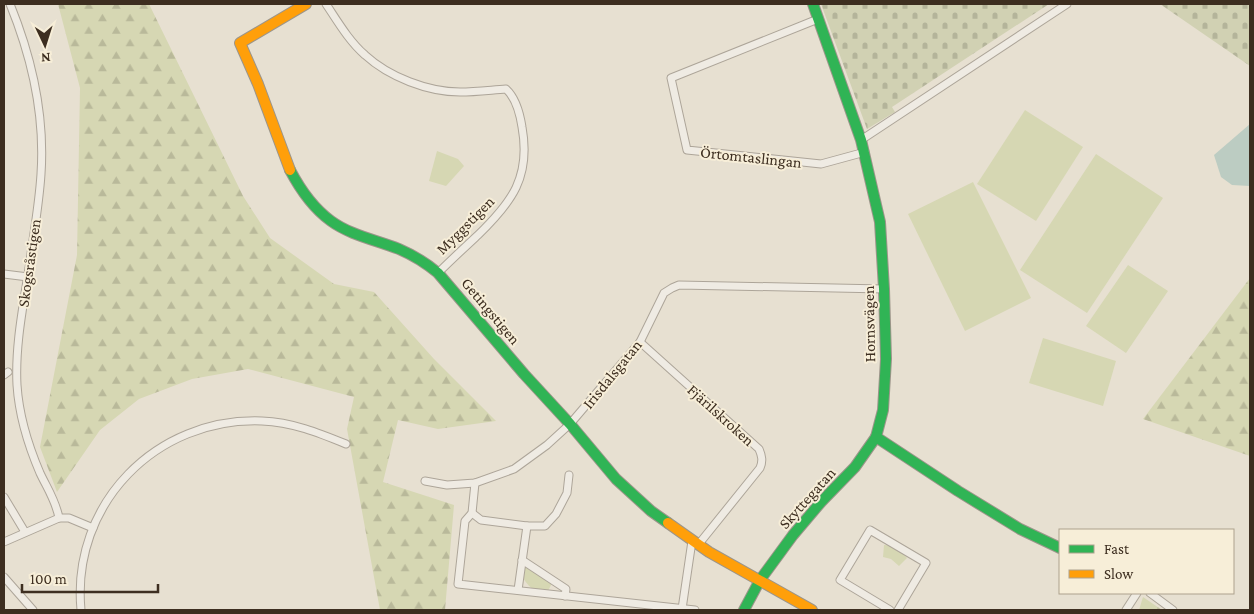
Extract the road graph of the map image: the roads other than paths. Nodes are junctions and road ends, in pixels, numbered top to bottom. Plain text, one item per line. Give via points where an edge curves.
1 (10, 4) edge
2 (306, 4) edge
3 (326, 4) edge
4 (813, 4) edge
5 (1067, 4) edge
6 (818, 19) junction
7 (861, 140) junction
8 (864, 152) junction
9 (438, 273) junction
10 (4, 274) edge
11 (28, 277) junction
12 (884, 289) junction
13 (640, 342) junction
14 (570, 424) junction
15 (876, 437) junction
16 (346, 444) dead end
17 (569, 475) dead end
18 (425, 481) dead end
19 (475, 483) junction
20 (4, 497) edge
21 (472, 513) junction
22 (59, 518) junction
23 (527, 526) junction
24 (93, 528) junction
25 (26, 532) junction
26 (4, 542) edge
27 (695, 543) junction
28 (1059, 548) edge
29 (522, 560) junction
30 (4, 576) edge
31 (760, 580) junction
32 (518, 590) junction
33 (1135, 594) edge
34 (1151, 594) edge
35 (565, 596) junction
36 (682, 609) edge
37 (1169, 609) edge
38 (33, 610) edge
39 (81, 610) edge
40 (695, 610) edge
41 (744, 610) edge
42 (812, 610) edge
43 (890, 610) edge
44 (898, 610) edge
45 (1126, 610) edge

1 - 11 street, Skogsråstigen via 32,69 40,122 41,172
2 - 9 street, Getingstigen via 240,43 288,165 305,195 331,221 401,250
3 - 9 street, Myggstigen via 352,42 380,68 435,89 480,92 506,89 514,100 522,123 525,156 516,189 493,220
4 - 6 street, Hornsvägen
5 - 7 street
6 - 7 street, Hornsvägen
6 - 8 street, Örtomtaslingan via 671,78 687,150 821,164
7 - 8 street, Hornsvägen
8 - 12 street, Hornsvägen via 880,222
9 - 14 street, Getingstigen
10 - 11 street
11 - 22 street, Skogsråstigen via 18,341 19,407 31,453 54,500
12 - 13 street, Irisdalsgatan via 679,285 664,293
12 - 15 street, Hornsvägen via 886,360 883,410
13 - 14 street, Irisdalsgatan
13 - 27 street, Fjärilskroken via 759,449 762,456 760,468
14 - 19 street, Irisdalsgatan via 514,469
14 - 27 street, Getingstigen via 616,480
15 - 28 street via 1020,529
15 - 31 street, Skyttegatan via 855,467 821,502
16 - 24 street via 282,422 236,422 196,431 176,439 140,462 114,490
17 - 23 street via 567,493 556,514 545,526
18 - 19 street, Irisdalsgatan via 447,485
19 - 21 street
20 - 25 street
21 - 23 street via 482,520
21 - 32 street via 465,520 458,584
22 - 24 street via 69,518
22 - 25 street
23 - 29 street
24 - 39 street via 82,568
25 - 26 street
27 - 31 street, Getingstigen
27 - 36 street
29 - 32 street
29 - 35 street via 566,589
30 - 38 street
31 - 41 street, Skyttegatan
31 - 42 street
32 - 35 street
33 - 45 street
34 - 37 street
35 - 36 street
36 - 40 street
43 - 44 street via 840,580 870,530 926,563

